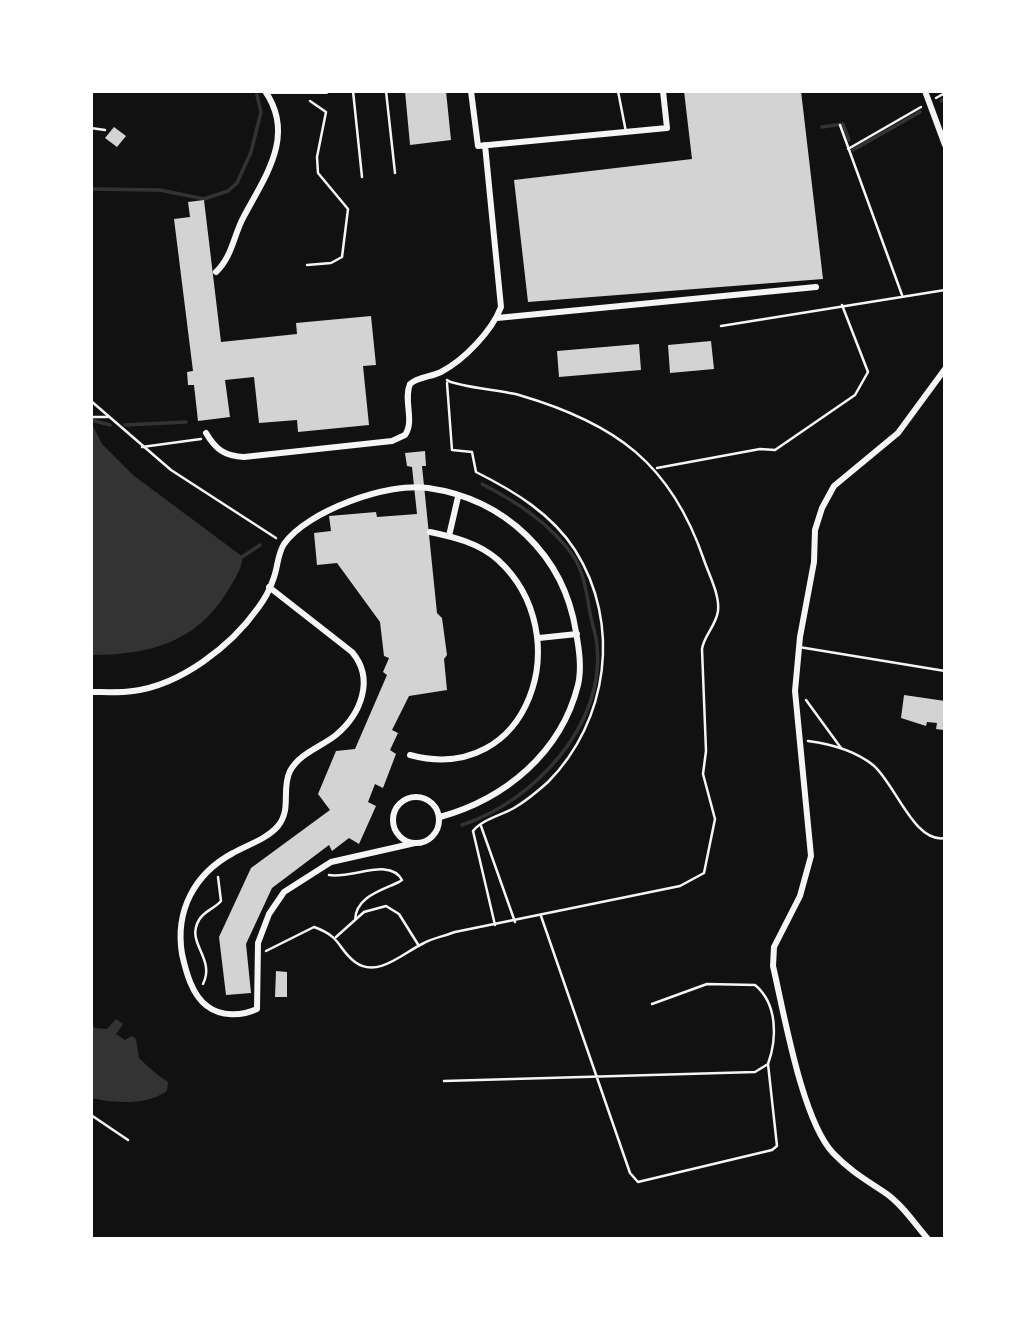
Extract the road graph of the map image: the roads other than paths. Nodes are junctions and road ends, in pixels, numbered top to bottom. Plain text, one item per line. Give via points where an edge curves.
1 (266, 91) edge
2 (326, 91) edge
3 (353, 91) edge
4 (386, 91) edge
5 (471, 91) edge
6 (618, 91) edge
7 (663, 91) edge
8 (925, 91) edge
9 (305, 92) edge
10 (626, 132) junction
11 (485, 145) junction
12 (945, 145) edge
13 (395, 173) dead end
14 (362, 177) dead end
15 (216, 272) dead end
16 (816, 286) dead end
17 (496, 318) junction
18 (945, 369) edge
19 (208, 436) road end
20 (458, 497) junction
21 (430, 532) dead end
22 (449, 536) junction
23 (269, 587) junction
24 (577, 634) junction
25 (539, 638) junction
26 (799, 647) junction
27 (945, 671) edge
28 (91, 692) edge
29 (410, 755) dead end
30 (440, 817) junction
31 (415, 843) junction
32 (928, 1239) edge

1 - 9 street
1 - 15 street via 278,119 274,162 242,220 226,263
2 - 9 street
3 - 14 lane
4 - 13 lane
5 - 11 street via 478,146
6 - 10 lane
7 - 10 street via 667,128
8 - 12 street
10 - 11 street
11 - 17 street via 501,307
16 - 17 street
17 - 19 street via 452,365 410,384 409,426 400,439 244,457 214,448
18 - 26 street via 898,433 834,486 822,508
20 - 22 street
20 - 23 street via 427,488 400,489 329,511 285,543
20 - 24 street via 509,520 534,542 558,572
21 - 22 street
22 - 25 street via 487,552 515,578 530,606
23 - 28 street via 237,632 204,662 171,680 135,691
23 - 31 street via 357,658 365,679 353,714 337,734 299,758 290,771 287,807 278,826 216,863 194,886 181,920 180,941 185,968 206,1006 233,1015 257,1009 258,943 268,914 284,892 312,872 350,856
24 - 25 street
24 - 30 street via 578,682 567,717 547,749 525,774 485,801
25 - 29 street via 532,693 508,732 491,747 467,758 437,761
26 - 27 lane
26 - 32 street via 796,685 811,856 800,896 774,947 773,966 807,1107 831,1151 904,1210
30 - 31 street via 430,839
30 - 31 street via 434,804 421,797 400,802 393,815 395,830

